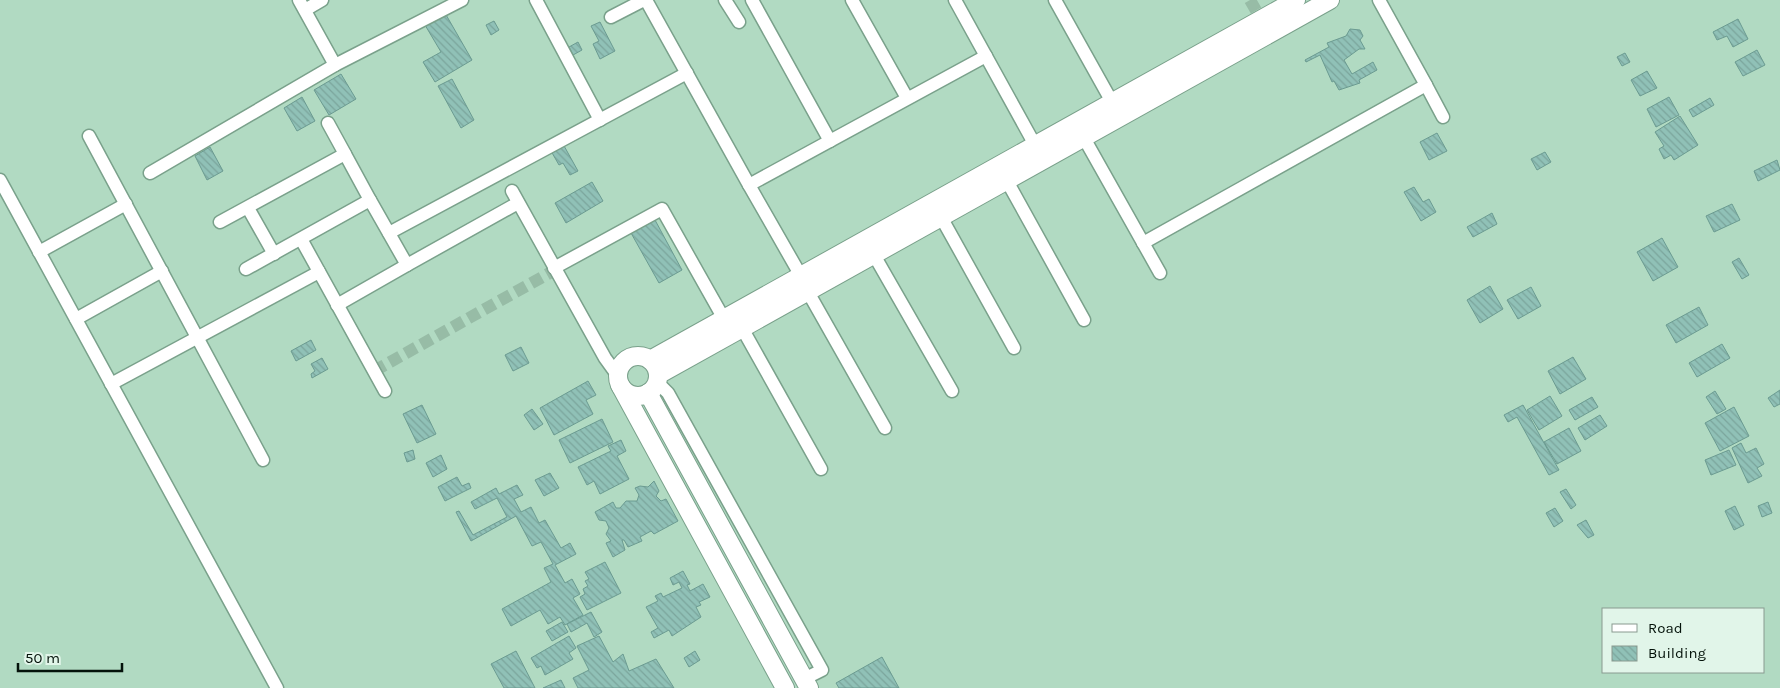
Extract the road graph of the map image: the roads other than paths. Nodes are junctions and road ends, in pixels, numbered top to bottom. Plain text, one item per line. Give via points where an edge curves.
1 (322, 0) edge
2 (462, 0) edge
3 (536, 0) edge
4 (645, 0) edge
5 (725, 0) edge
6 (752, 0) edge
7 (852, 0) edge
8 (955, 0) edge
9 (1055, 0) edge
10 (1296, 0) edge
11 (1330, 0) edge
12 (1379, 0) edge
13 (302, 5) edge
14 (611, 17) dead end
15 (739, 22) dead end
16 (986, 56) junction
17 (335, 66) junction
18 (687, 73) junction
19 (1426, 86) junction
20 (907, 98) junction
21 (1112, 102) junction
22 (1443, 117) dead end
23 (600, 120) junction
24 (328, 123) dead end
25 (89, 136) dead end
26 (1084, 138) junction
27 (830, 141) junction
28 (1035, 145) junction
29 (345, 154) junction
30 (150, 173) dead end
31 (0, 180) edge
32 (1007, 180) junction
33 (749, 184) junction
34 (512, 191) dead end
35 (370, 200) junction
36 (518, 203) junction
37 (126, 204) junction
38 (248, 208) junction
39 (941, 217) junction
40 (220, 222) dead end
41 (389, 233) junction
42 (301, 239) junction
43 (1143, 243) junction
44 (39, 252) junction
45 (274, 254) junction
46 (874, 255) junction
47 (407, 265) junction
48 (554, 268) junction
49 (246, 269) dead end
50 (162, 271) junction
51 (319, 272) junction
52 (1160, 273) dead end
53 (805, 284) junction
54 (337, 305) junction
55 (76, 319) junction
56 (724, 319) junction
57 (1084, 320) dead end
58 (742, 328) junction
59 (198, 337) junction
60 (1014, 348) dead end
61 (654, 378) junction
62 (620, 381) junction
63 (111, 384) junction
64 (385, 391) dead end
65 (952, 391) dead end
66 (885, 428) dead end
67 (263, 460) dead end
68 (821, 469) dead end
69 (806, 684) edge
70 (276, 688) edge
71 (785, 688) edge

1 - 13 street
2 - 17 street
3 - 23 street
4 - 14 street
4 - 18 street
5 - 15 street
6 - 27 street
7 - 20 street
8 - 16 street
9 - 21 street
10 - 21 street
11 - 26 street
12 - 19 street
13 - 17 street
16 - 20 street
16 - 28 street
17 - 30 street
18 - 23 street
18 - 33 street
19 - 22 street
19 - 43 street
20 - 27 street
21 - 28 street
23 - 41 street
24 - 29 street
25 - 37 street
26 - 32 street
26 - 43 street
27 - 33 street
28 - 53 street
29 - 35 street
29 - 38 street
31 - 44 street
32 - 39 street
32 - 57 street
33 - 53 street
34 - 36 street
35 - 41 street
35 - 42 street
36 - 47 street
36 - 48 street
37 - 44 street
37 - 50 street
38 - 40 street
38 - 45 street
39 - 46 street
39 - 60 street
41 - 47 street
42 - 45 street
42 - 51 street
43 - 52 street
44 - 55 street
45 - 49 street
46 - 53 street
46 - 65 street
47 - 54 street
48 - 56 street via 662,209
48 - 62 street
50 - 55 street
50 - 59 street
51 - 54 street
51 - 59 street
53 - 56 street
53 - 58 street
53 - 66 street
54 - 64 street
55 - 63 street
56 - 61 street
58 - 61 street
58 - 68 street
59 - 63 street
59 - 67 street
61 - 62 street via 633,395
61 - 62 street via 642,356 626,361 620,368
61 - 69 street
62 - 71 street
63 - 70 street

